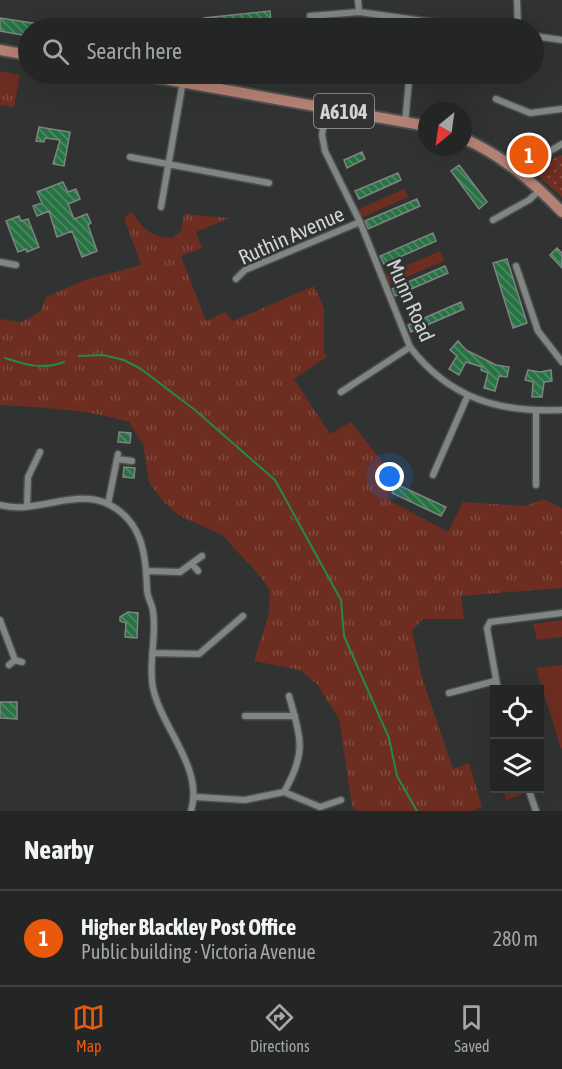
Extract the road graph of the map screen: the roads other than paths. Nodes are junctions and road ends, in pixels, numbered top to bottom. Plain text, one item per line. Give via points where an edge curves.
1 (358, 0) edge
2 (517, 0) edge
3 (359, 12) junction
4 (310, 16) dead end
5 (402, 18) edge
6 (518, 18) edge
7 (544, 37) edge
8 (562, 40) edge
9 (0, 50) edge
10 (18, 53) edge
11 (182, 84) edge
12 (224, 84) edge
13 (409, 84) edge
14 (496, 99) dead end
15 (326, 108) junction
16 (562, 109) edge
17 (405, 123) junction
18 (418, 125) edge
19 (472, 143) edge
20 (562, 144) edge
21 (130, 157) dead end
22 (169, 164) junction
23 (521, 172) junction
24 (269, 183) dead end
25 (540, 190) junction
26 (161, 207) dead end
27 (561, 210) edge
28 (493, 220) dead end
29 (360, 222) junction
30 (0, 262) edge
31 (16, 264) dead end
32 (516, 266) dead end
33 (236, 279) dead end
34 (410, 347) junction
35 (562, 362) edge
36 (341, 392) dead end
37 (468, 395) junction
38 (562, 410) edge
39 (536, 411) junction
40 (40, 452) dead end
41 (132, 461) dead end
42 (432, 475) dead end
43 (536, 485) dead end
44 (108, 504) junction
45 (0, 505) edge
46 (27, 506) junction
47 (202, 556) dead end
48 (192, 564) junction
49 (148, 571) junction
50 (198, 571) dead end
51 (562, 613) edge
52 (243, 616) dead end
53 (228, 618) dead end
54 (0, 620) edge
55 (233, 625) junction
56 (153, 652) junction
57 (22, 662) dead end
58 (495, 681) junction
59 (496, 685) edge
60 (450, 693) dead end
61 (289, 696) dead end
62 (245, 716) dead end
63 (295, 716) junction
64 (284, 792) junction
65 (529, 793) edge
66 (196, 797) junction
67 (341, 800) dead end
68 (191, 811) edge
69 (536, 811) edge

1 - 3 street
2 - 6 street
3 - 4 street
3 - 5 street
7 - 8 street
9 - 10 main road
11 - 22 street
12 - 15 main road, A6104
13 - 17 street
14 - 16 street via 530,113
15 - 17 main road, A6104
15 - 29 street, Munn Road via 322,135 325,151
17 - 18 main road, A6104
19 - 23 main road
20 - 23 street
21 - 22 street
22 - 24 street
22 - 26 street
23 - 25 main road
25 - 27 main road
25 - 28 street
29 - 33 street, Ruthin Avenue via 245,270
29 - 34 street, Munn Road
30 - 31 street
32 - 35 street via 538,332
34 - 36 street
34 - 37 street, Munn Road via 439,378
37 - 39 street, Munn Road via 501,406
37 - 42 street
38 - 39 street, Munn Road
39 - 43 street
40 - 46 street via 28,477
41 - 44 street via 118,457
44 - 46 street via 87,500
44 - 49 street via 134,526
45 - 46 street
47 - 48 street
48 - 49 street via 180,572
48 - 50 street
49 - 56 street
51 - 58 street via 490,622 487,628
52 - 55 street
53 - 55 street
54 - 57 street via 12,662
55 - 56 street via 195,656
56 - 66 street via 152,686 189,769
58 - 59 street
58 - 60 street
61 - 63 street
62 - 63 street
63 - 64 street via 302,740 296,770
64 - 66 street via 245,800
64 - 67 street via 320,807
65 - 69 street
66 - 68 street

